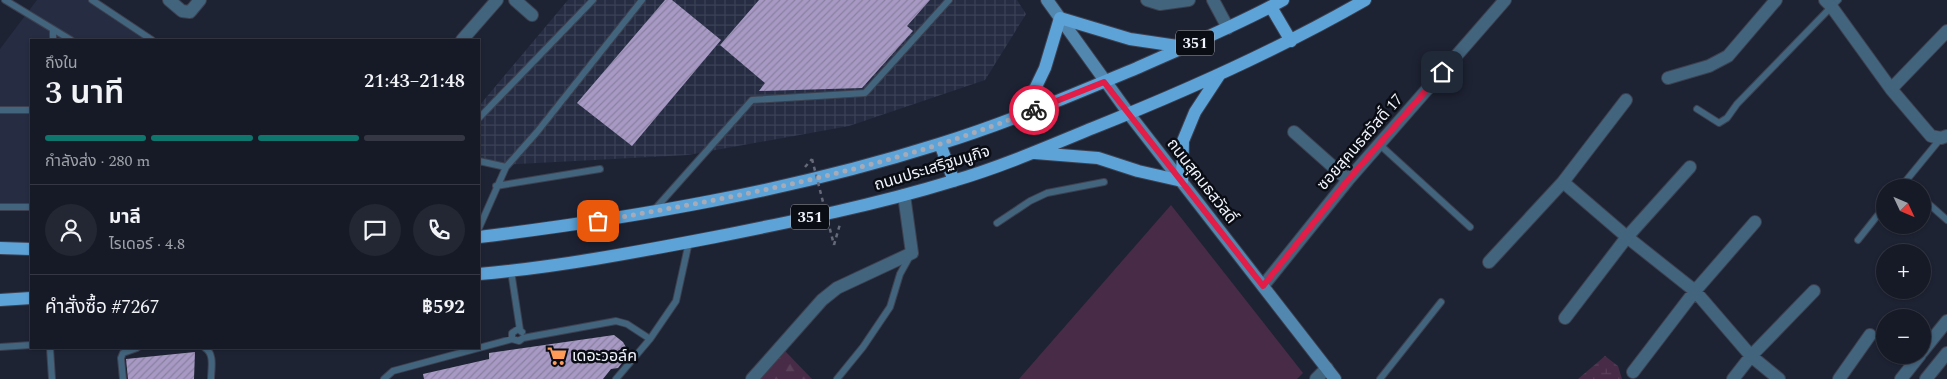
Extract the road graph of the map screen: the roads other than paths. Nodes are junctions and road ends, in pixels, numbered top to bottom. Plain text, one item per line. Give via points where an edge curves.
1 (5, 0) edge
2 (92, 0) edge
3 (169, 0) edge
4 (200, 0) edge
5 (497, 0) edge
6 (515, 0) edge
7 (593, 0) edge
8 (642, 0) edge
9 (949, 0) edge
10 (1047, 0) edge
11 (1147, 0) edge
12 (1189, 0) edge
13 (1213, 0) edge
14 (1283, 0) edge
15 (1365, 0) edge
16 (1505, 0) edge
17 (1776, 0) edge
18 (1831, 2) edge
19 (1271, 7) junction
20 (532, 15) dead end
21 (1060, 18) junction
22 (1228, 28) junction
23 (53, 30) junction
24 (1947, 31) edge
25 (53, 39) edge
26 (68, 39) edge
27 (150, 39) edge
28 (463, 39) edge
29 (1291, 41) junction
30 (1184, 47) junction
31 (1220, 74) junction
32 (1668, 78) dead end
33 (1104, 82) junction
34 (1891, 89) junction
35 (1626, 100) dead end
36 (1697, 109) dead end
37 (0, 110) edge
38 (30, 110) edge
39 (1129, 114) junction
40 (480, 117) edge
41 (1017, 117) junction
42 (1294, 132) dead end
43 (1944, 137) edge
44 (940, 144) junction
45 (1379, 144) junction
46 (1032, 153) junction
47 (480, 161) edge
48 (506, 167) junction
49 (1690, 167) dead end
50 (600, 169) dead end
51 (1908, 179) edge
52 (1348, 180) junction
53 (954, 181) junction
54 (1104, 182) dead end
55 (1182, 182) junction
56 (1563, 182) junction
57 (496, 186) junction
58 (904, 195) junction
59 (1931, 206) edge
60 (0, 207) edge
61 (30, 207) edge
62 (653, 212) junction
63 (1876, 217) edge
64 (1947, 220) edge
65 (1755, 222) dead end
66 (997, 223) dead end
67 (480, 226) edge
68 (1470, 227) dead end
69 (1627, 237) junction
70 (480, 238) edge
71 (1858, 240) dead end
72 (688, 242) junction
73 (0, 248) edge
74 (30, 249) edge
75 (912, 253) junction
76 (1489, 262) dead end
77 (511, 271) junction
78 (480, 274) edge
79 (1263, 286) junction
80 (1695, 291) junction
81 (1814, 291) dead end
82 (30, 298) edge
83 (0, 300) edge
84 (1441, 302) dead end
85 (1565, 318) dead end
86 (1947, 321) edge
87 (520, 330) junction
88 (1870, 335) dead end
89 (523, 338) junction
90 (512, 339) junction
91 (650, 339) junction
92 (1931, 341) edge
93 (30, 345) edge
94 (0, 347) edge
95 (480, 348) edge
96 (50, 349) edge
97 (134, 349) edge
98 (207, 349) edge
99 (475, 349) edge
100 (1947, 353) edge
101 (1752, 356) junction
102 (1913, 364) edge
103 (1326, 368) junction
104 (1632, 372) dead end
105 (52, 379) edge
106 (123, 379) edge
107 (211, 379) edge
108 (384, 379) edge
109 (616, 379) edge
110 (752, 379) edge
111 (837, 379) edge
112 (1316, 379) edge
113 (1335, 379) edge
114 (1380, 379) edge
115 (1733, 379) edge
116 (1778, 379) edge
117 (1839, 379) edge
118 (1901, 379) edge
119 (1926, 379) edge

1 - 23 lane
2 - 27 lane
3 - 4 street via 182,11 190,12
5 - 28 street
6 - 20 street
7 - 40 lane
8 - 48 lane
9 - 62 lane via 865,93 752,100
10 - 21 main road, ถนนสุคนธสวัสดิ์
11 - 12 street via 1160,4
13 - 22 street
14 - 19 main road, ถนนประเสริฐมนูกิจ / 351
15 - 29 main road, ถนนประเสริฐมนูกิจ / 351
16 - 45 street, ซอยสุคนธสวัสดิ์ 17
17 - 32 street via 1728,56 1709,66
18 - 34 street
18 - 36 lane via 1722,122
19 - 22 main road, ถนนประเสริฐมนูกิจ / 351
19 - 29 main road
21 - 30 main road via 1130,39
21 - 33 main road, ถนนสุคนธสวัสดิ์
21 - 41 main road via 1046,68
22 - 30 main road, ถนนประเสริฐมนูกิจ / 351
23 - 25 lane
23 - 26 lane
24 - 34 street
29 - 31 main road, ถนนประเสริฐมนูกิจ / 351
30 - 33 main road, ถนนประเสริฐมนูกิจ / 351
31 - 39 main road, ถนนประเสริฐมนูกิจ / 351
31 - 55 main road via 1195,112 1183,141
33 - 39 main road, ถนนสุคนธสวัสดิ์
33 - 41 main road, ถนนประเสริฐมนูกิจ / 351
34 - 43 street via 1931,136
35 - 56 street
37 - 38 lane
39 - 46 main road, ถนนประเสริฐมนูกิจ / 351
39 - 55 main road, ถนนสุคนธสวัสดิ์
41 - 44 main road, ถนนประเสริฐมนูกิจ / 351
42 - 52 street
43 - 51 lane
44 - 53 main road
44 - 62 main road, ถนนประเสริฐมนูกิจ / 351 via 862,167
45 - 52 street, ซอยสุคนธสวัสดิ์ 17
45 - 68 lane
46 - 53 main road, ถนนประเสริฐมนูกิจ / 351
46 - 55 main road via 1098,158
47 - 48 lane
48 - 57 lane
49 - 69 street
50 - 57 lane
52 - 79 street, ซอยสุคนธสวัสดิ์ 17
53 - 58 main road, ถนนประเสริฐมนูกิจ / 351
54 - 66 lane via 1047,193
55 - 79 main road, ถนนสุคนธสวัสดิ์
56 - 69 street
56 - 76 street
57 - 67 lane
58 - 72 main road, ถนนประเสริฐมนูกิจ / 351
58 - 75 street
59 - 64 lane
60 - 61 lane
62 - 70 main road, ถนนประเสริฐมนูกิจ / 351
63 - 71 lane
65 - 80 street
69 - 80 street
69 - 85 street
72 - 77 main road, ถนนประเสริฐมนูกิจ / 351
72 - 91 lane via 676,301
73 - 74 main road
75 - 110 street via 837,288 822,300
75 - 111 lane via 900,274 890,307
77 - 78 main road, ถนนประเสริฐมนูกิจ / 351
77 - 87 lane
79 - 103 main road, ถนนสุคนธสวัสดิ์
80 - 101 street
80 - 104 street
81 - 101 street
82 - 83 main road
84 - 114 lane
86 - 92 street
87 - 89 lane
87 - 90 lane via 513,332
88 - 117 street
89 - 90 lane via 519,342
89 - 91 lane via 616,321 631,326
90 - 95 lane
91 - 109 lane
93 - 94 lane
96 - 105 lane
97 - 106 lane via 123,352
98 - 107 lane via 211,356
99 - 108 lane via 393,371
100 - 119 street
101 - 115 street
101 - 116 street
102 - 118 street
103 - 112 street
103 - 113 main road, ถนนสุคนธสวัสดิ์

